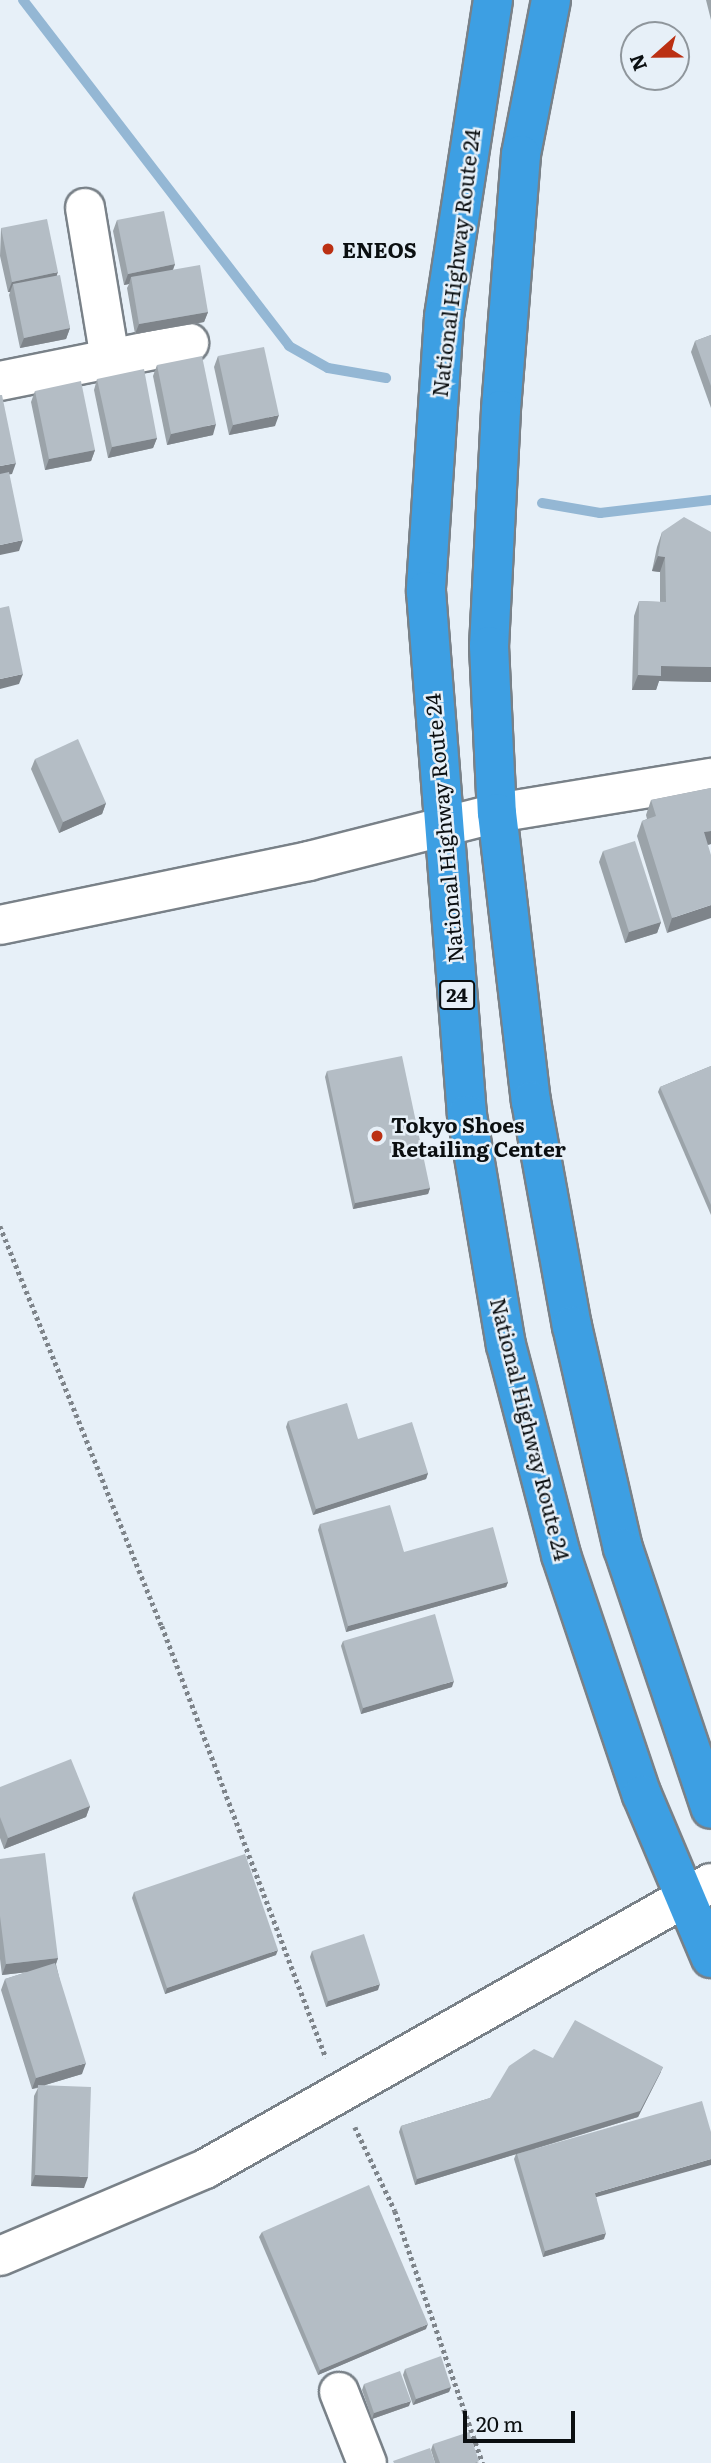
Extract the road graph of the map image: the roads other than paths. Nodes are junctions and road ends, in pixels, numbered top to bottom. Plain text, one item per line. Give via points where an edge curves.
1 (493, 0) edge
2 (551, 0) edge
3 (85, 208) dead end
4 (189, 344) dead end
5 (110, 359) junction
6 (0, 381) edge
7 (711, 778) edge
8 (497, 813) junction
9 (442, 831) junction
10 (0, 925) edge
11 (711, 1809) edge
12 (699, 1893) edge
13 (711, 1958) edge
14 (0, 2256) edge
15 (339, 2392) dead end
16 (367, 2463) edge

1 - 9 highway, National Highway Route 24 / 24 via 444,317 426,591
2 - 8 highway via 522,155 501,410 489,646
3 - 5 street
4 - 5 street
5 - 6 street
7 - 8 street
8 - 9 street
8 - 11 highway via 531,1101 572,1326 623,1548
9 - 10 street
9 - 12 highway, National Highway Route 24 / 24 via 467,1115 506,1345 561,1555
12 - 13 highway, National Highway Route 24 / 24
12 - 14 street via 205,2169
15 - 16 street

